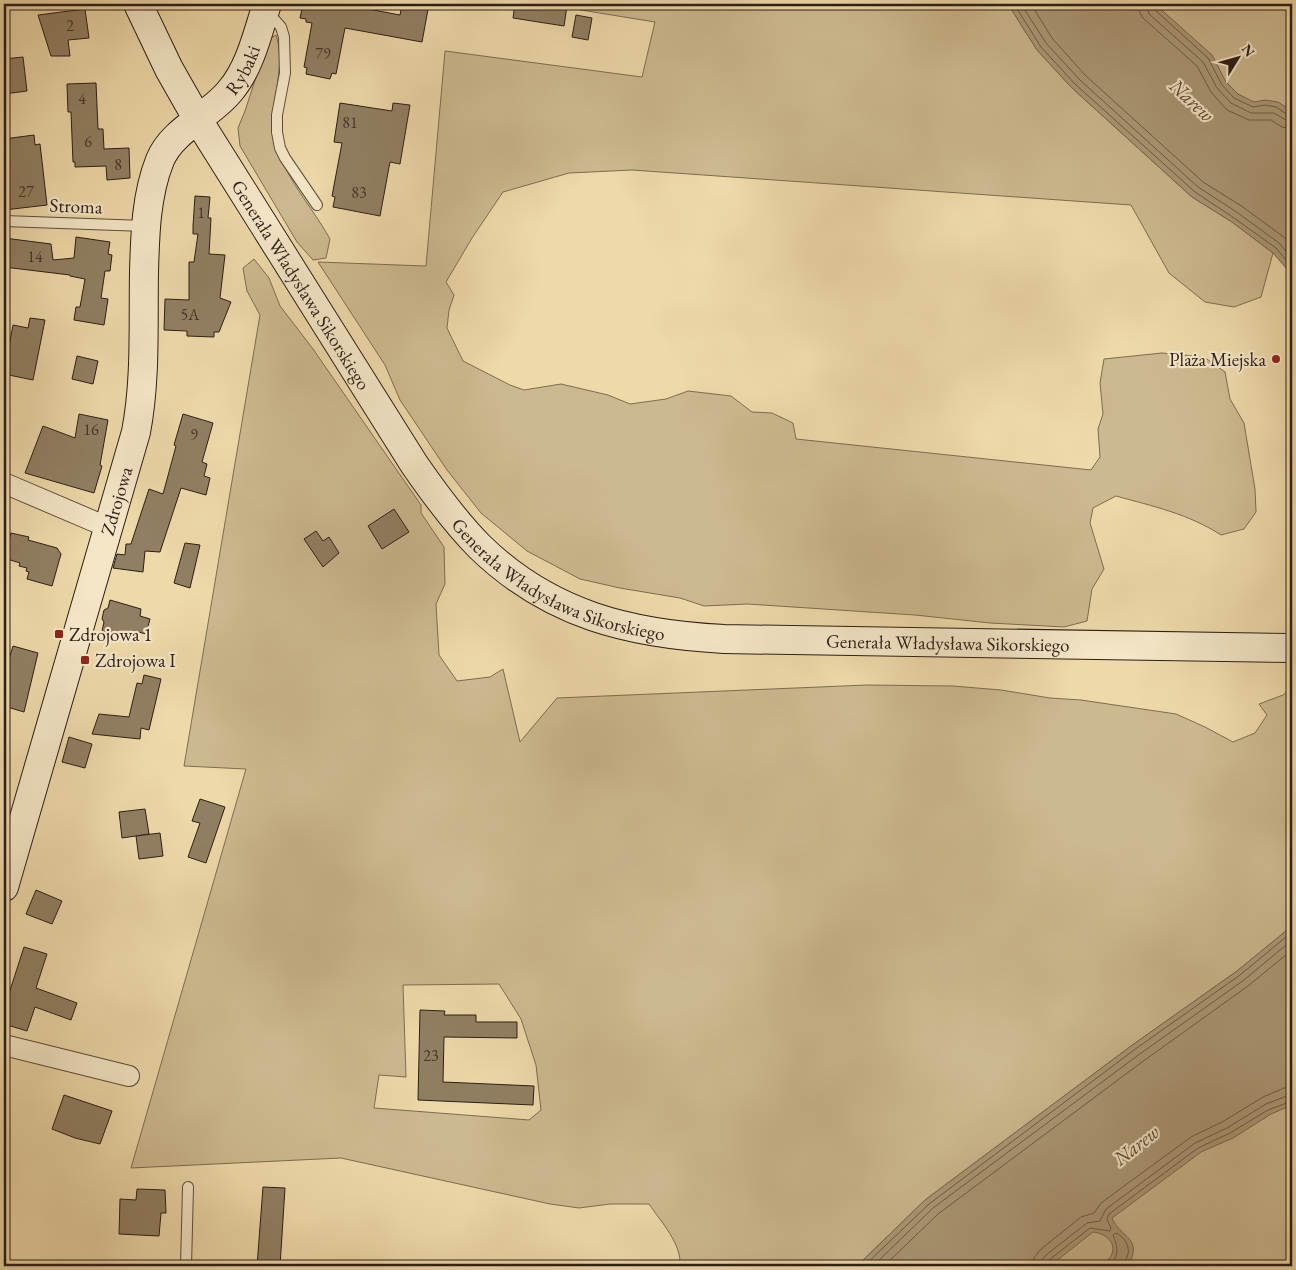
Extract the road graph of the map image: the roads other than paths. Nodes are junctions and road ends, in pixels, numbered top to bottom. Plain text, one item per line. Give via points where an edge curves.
1 (138, 4) edge
2 (265, 9) edge
3 (198, 120) junction
4 (317, 206) dead end
5 (4, 221) edge
6 (146, 226) junction
7 (4, 483) edge
8 (107, 527) junction
9 (1282, 648) edge
10 (4, 887) edge
11 (4, 1045) edge
12 (129, 1076) dead end
13 (188, 1187) dead end
14 (186, 1266) edge

1 - 3 street, Generała Władysława Sikorskiego via 168,69
2 - 3 street, Rybaki via 241,76 230,92
2 - 4 lane via 281,26 284,37 284,73 277,115 280,148
3 - 6 street, Zdrojowa via 171,142 161,158 150,192
3 - 9 street, Generała Władysława Sikorskiego via 437,497 469,536 499,565 555,601 618,625 666,634 734,640
5 - 6 lane, Stroma
6 - 8 street, Zdrojowa via 142,394 132,449
7 - 8 street
8 - 10 street, Zdrojowa
11 - 12 street
13 - 14 lane

